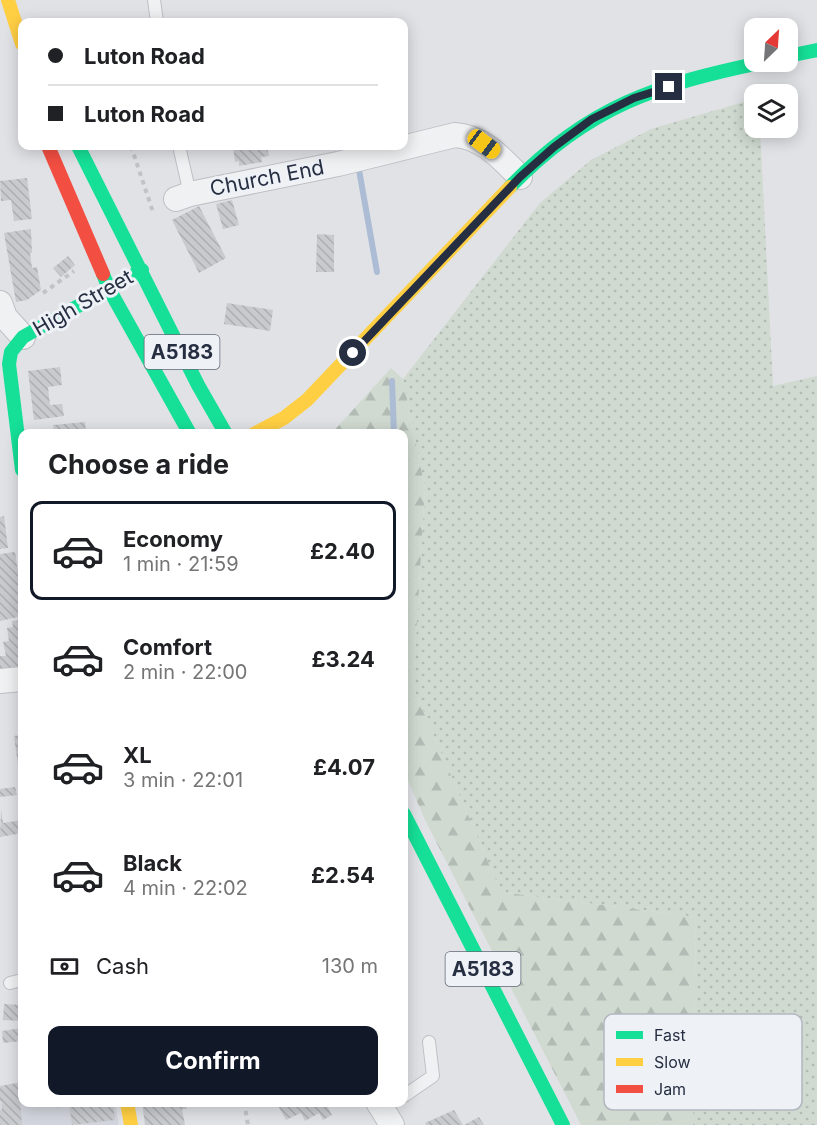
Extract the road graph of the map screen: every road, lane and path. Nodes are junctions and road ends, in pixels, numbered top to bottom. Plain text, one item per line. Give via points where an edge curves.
1 (8, 0) edge
2 (154, 0) edge
3 (156, 18) edge
4 (18, 32) edge
5 (817, 50) edge
6 (798, 54) edge
7 (744, 66) edge
8 (408, 147) edge
9 (50, 150) edge
10 (80, 150) edge
11 (132, 150) edge
12 (179, 150) edge
13 (394, 150) edge
14 (520, 177) junction
15 (183, 196) joint
16 (153, 212) dead end
17 (142, 270) junction
18 (109, 289) junction
19 (0, 303) edge
20 (23, 337) junction
21 (187, 429) edge
22 (223, 429) edge
23 (263, 429) edge
24 (18, 437) edge
25 (18, 679) edge
26 (0, 681) edge
27 (408, 822) edge
28 (18, 981) edge
29 (10, 983) dead end
30 (429, 1042) dead end
31 (408, 1093) edge
32 (128, 1107) edge
33 (245, 1107) edge
34 (131, 1124) edge
35 (114, 1125) edge
36 (248, 1125) edge
37 (563, 1125) edge

1 - 4 main road
2 - 3 lane
5 - 6 main road
7 - 14 main road via 634,98 592,119
8 - 14 street, Church End via 455,135 474,138 498,154
9 - 18 main road, A5183
10 - 17 main road, A5183
11 - 16 path
12 - 15 lane
13 - 15 street, Church End
14 - 23 main road via 308,400
17 - 18 main road, High Street
17 - 22 main road, A5183
18 - 20 main road, High Street
18 - 21 main road, A5183
19 - 20 street, High Street via 4,317
20 - 24 main road, High Street via 11,352 9,364
25 - 26 street
27 - 37 main road, A5183
28 - 29 lane
30 - 31 lane via 434,1076
32 - 34 main road
33 - 36 path
34 - 35 lane

